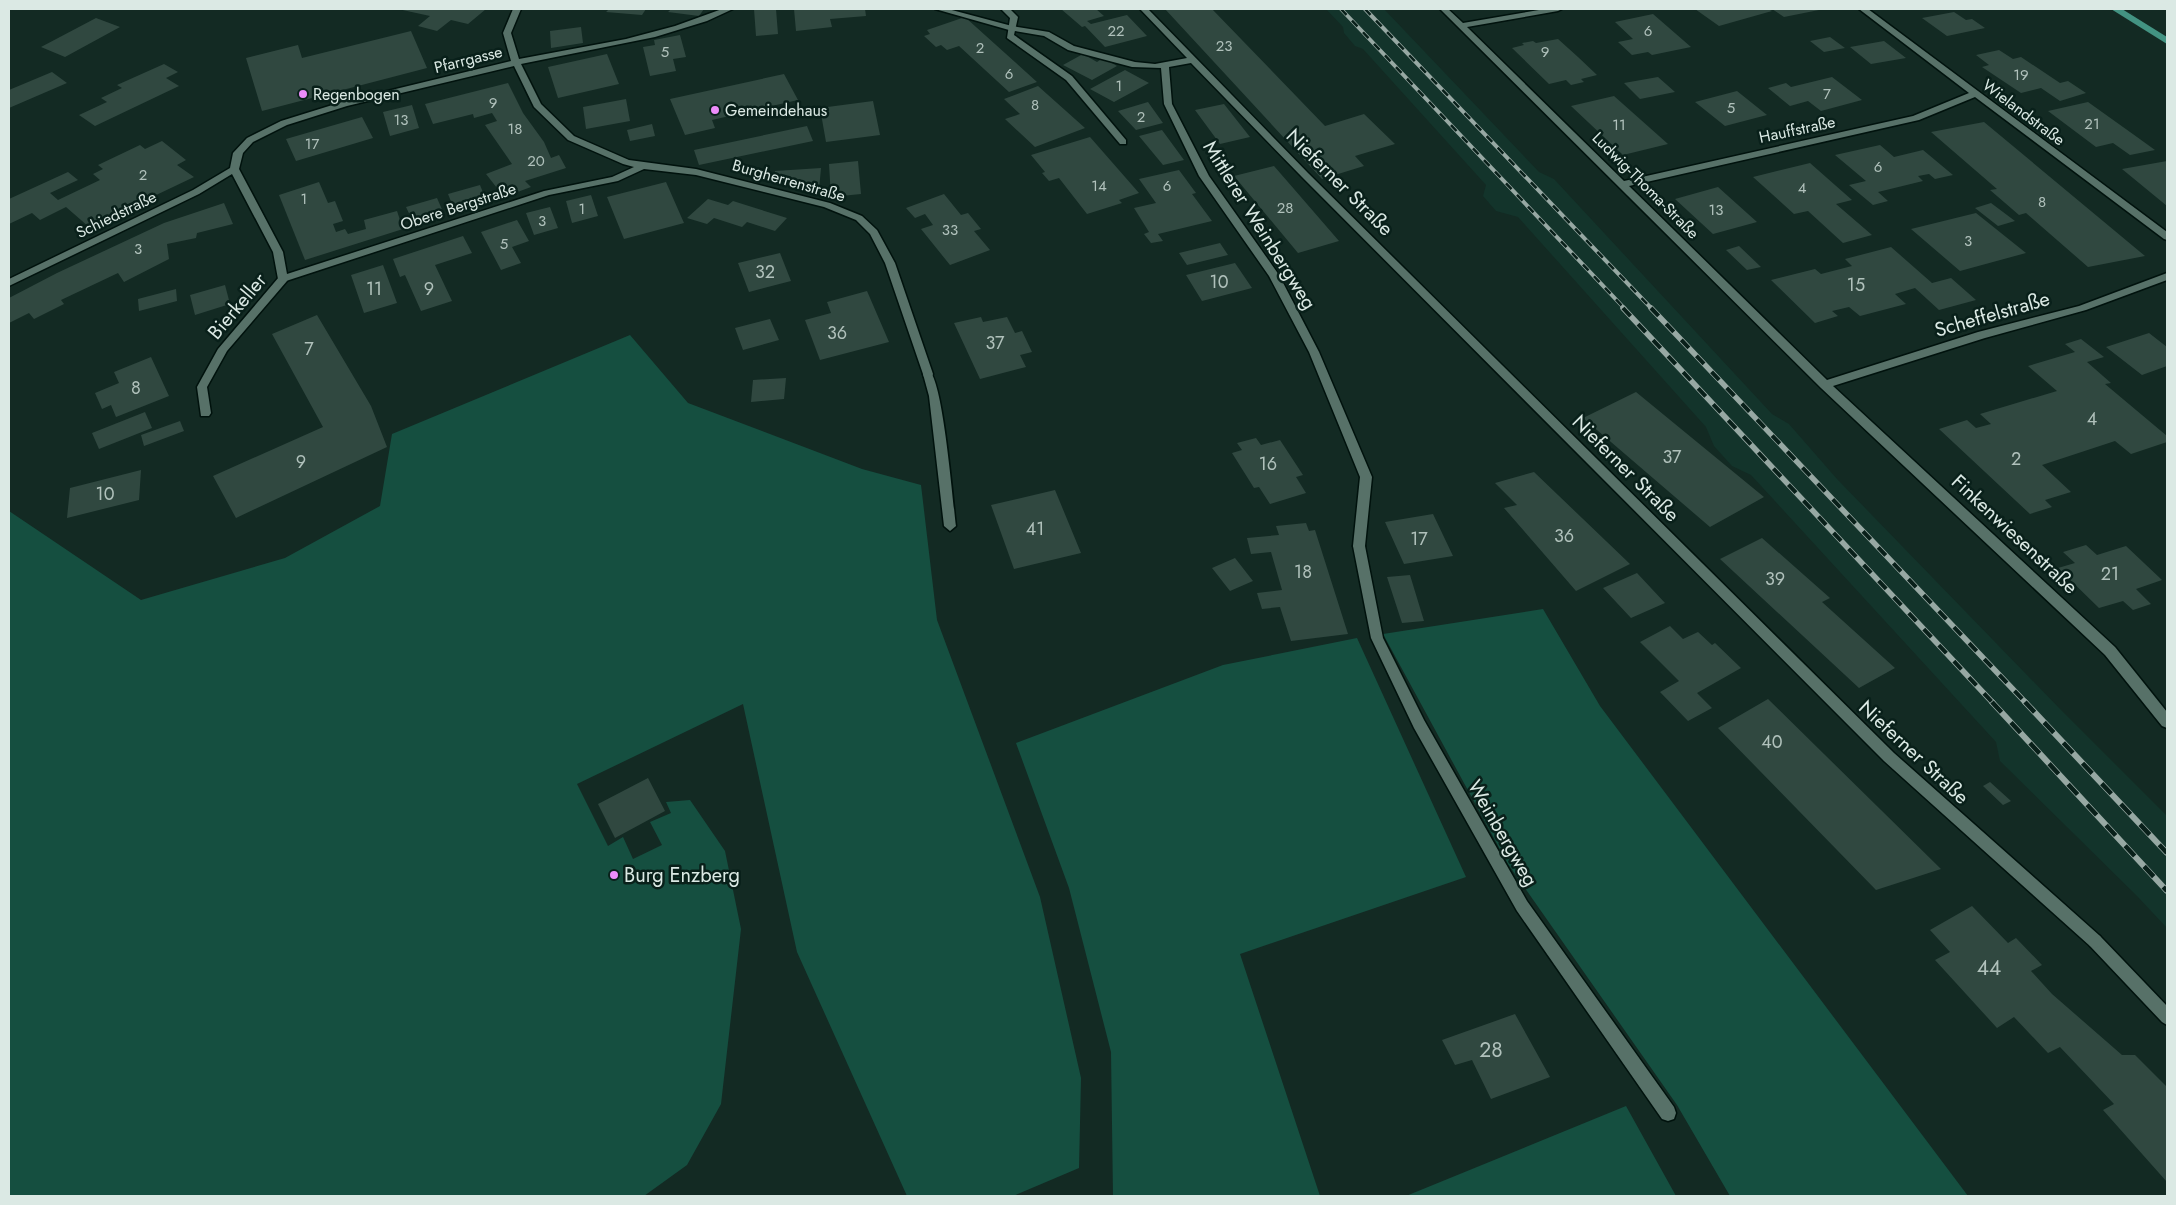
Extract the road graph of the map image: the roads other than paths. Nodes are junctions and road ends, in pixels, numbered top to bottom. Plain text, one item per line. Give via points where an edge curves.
1 (517, 9) edge
2 (729, 9) edge
3 (939, 9) edge
4 (1005, 9) edge
5 (1144, 9) edge
6 (1444, 9) edge
7 (1558, 9) edge
8 (1863, 9) edge
9 (1461, 26) junction
10 (1012, 28) junction
11 (1193, 60) junction
12 (516, 62) junction
13 (1165, 65) junction
14 (1975, 94) junction
15 (1123, 142) dead end
16 (643, 166) junction
17 (234, 169) junction
18 (1623, 184) junction
19 (2167, 237) edge
20 (2167, 276) edge
21 (284, 279) junction
22 (9, 283) edge
23 (1825, 384) junction
24 (205, 413) dead end
25 (950, 526) dead end
26 (1359, 546) joint
27 (2167, 722) edge
28 (2167, 1017) edge
29 (1668, 1113) dead end

1 - 12 street, Burgherrenstraße via 507,33
2 - 12 street, Pfarrgasse via 631,40
3 - 10 street
4 - 10 street via 1014,17
5 - 11 street, Nieferner Straße
6 - 9 street, Ludwig-Thoma-Straße
7 - 9 street
8 - 14 street, Wielandstraße
9 - 18 street, Ludwig-Thoma-Straße
10 - 13 street via 1046,34 1071,48 1135,65
10 - 15 street via 1010,36 1069,78
11 - 13 street
11 - 28 street, Nieferner Straße via 1889,757 2095,941
12 - 16 street, Burgherrenstraße via 537,105 571,138
12 - 17 street, Pfarrgasse via 321,110 280,125 238,152
13 - 26 street, Mittlerer Weinbergweg via 1168,104 1204,176 1277,281 1314,352 1366,477
14 - 18 street, Hauffstraße via 1916,118
14 - 19 street, Wielandstraße
16 - 21 street, Obere Bergstraße via 615,179 547,193
16 - 25 street, Burgherrenstraße via 696,172 827,205 858,218 874,232 890,263 935,396
17 - 21 street, Bierkeller via 278,252
17 - 22 street, Schiedstraße via 196,192
18 - 23 street, Ludwig-Thoma-Straße
20 - 23 street, Scheffelstraße via 2082,308
21 - 24 street, Bierkeller via 223,349 202,387
23 - 27 street, Finkenwiesenstraße via 2110,651
26 - 29 street, Weinbergweg via 1378,638 1419,724 1522,906

